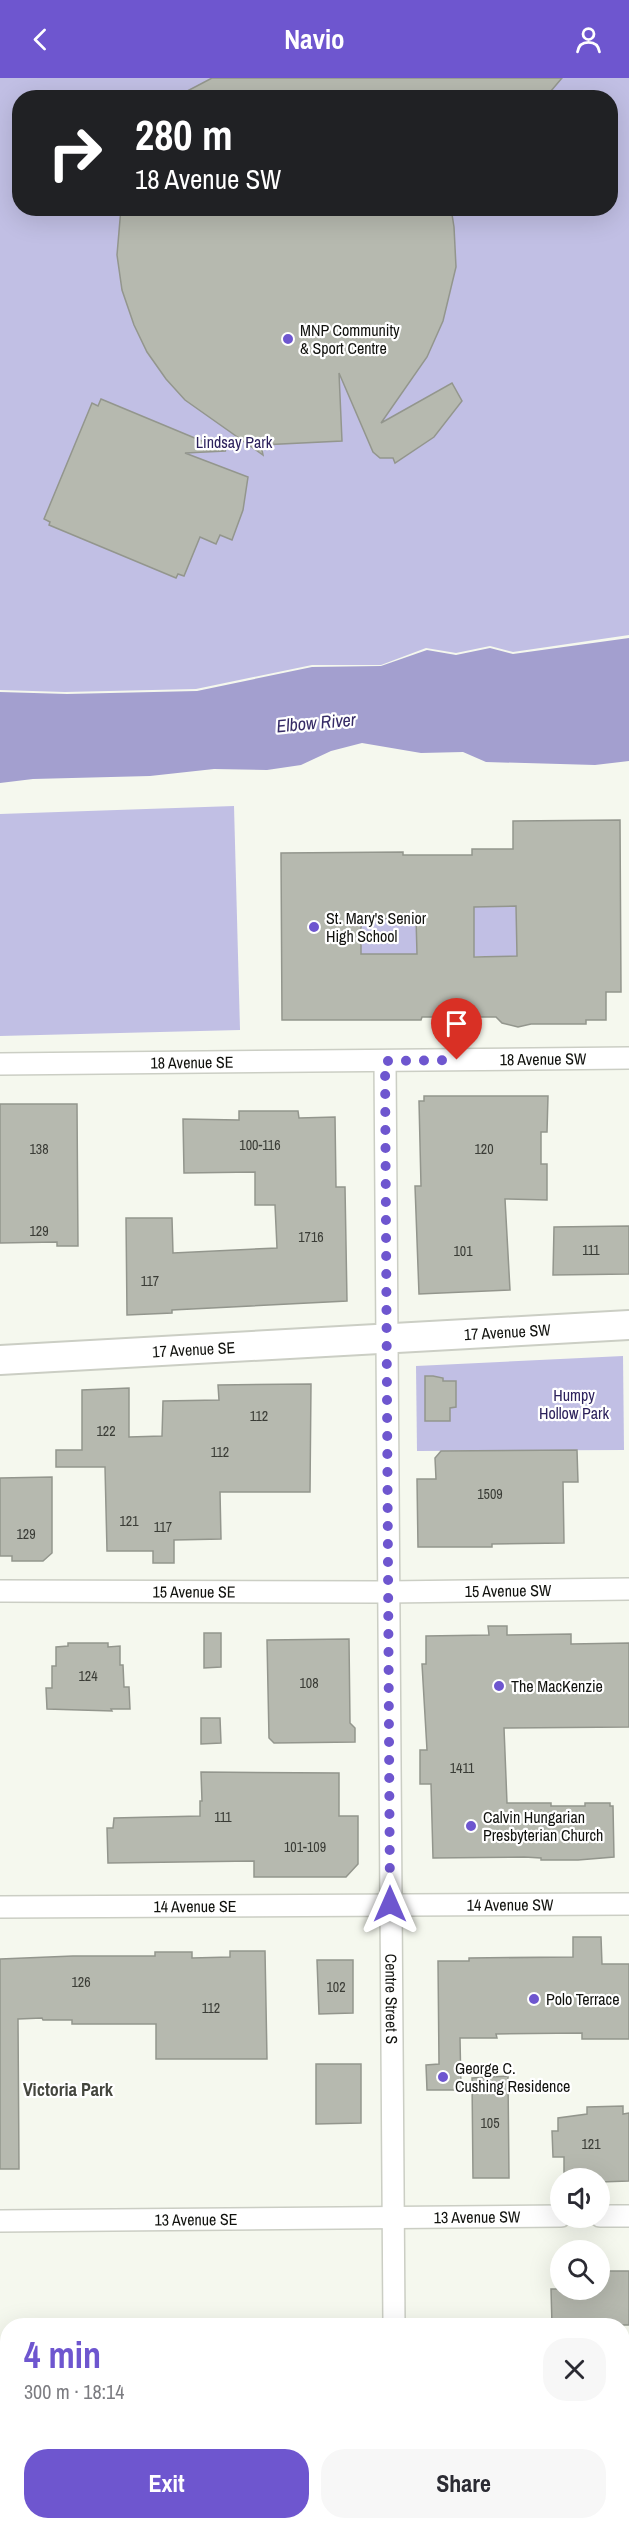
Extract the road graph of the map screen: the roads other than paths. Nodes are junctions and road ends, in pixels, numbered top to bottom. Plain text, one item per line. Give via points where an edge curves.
1 (629, 1058) edge
2 (385, 1061) junction
3 (0, 1064) edge
4 (629, 1325) edge
5 (386, 1338) junction
6 (0, 1360) edge
7 (629, 1589) edge
8 (0, 1591) edge
9 (387, 1592) junction
10 (390, 1904) junction
11 (629, 1904) edge
12 (0, 1907) edge
13 (550, 2216) edge
14 (610, 2216) edge
15 (629, 2216) edge
16 (394, 2217) junction
17 (0, 2221) edge
18 (394, 2318) edge

1 - 2 street, 18 Avenue SW
2 - 3 street, 18 Avenue SE
2 - 5 street, Centre Street S
4 - 5 main road, 17 Avenue SW
5 - 6 main road, 17 Avenue SE
5 - 9 street, Centre Street S
7 - 9 street, 15 Avenue SW
8 - 9 street, 15 Avenue SE
9 - 10 street, Centre Street S
10 - 11 street, 14 Avenue SW
10 - 12 street, 14 Avenue SE
10 - 16 street, Centre Street S
13 - 16 street, 13 Avenue SW
14 - 15 street
16 - 17 street, 13 Avenue SE
16 - 18 street, Centre Street S

